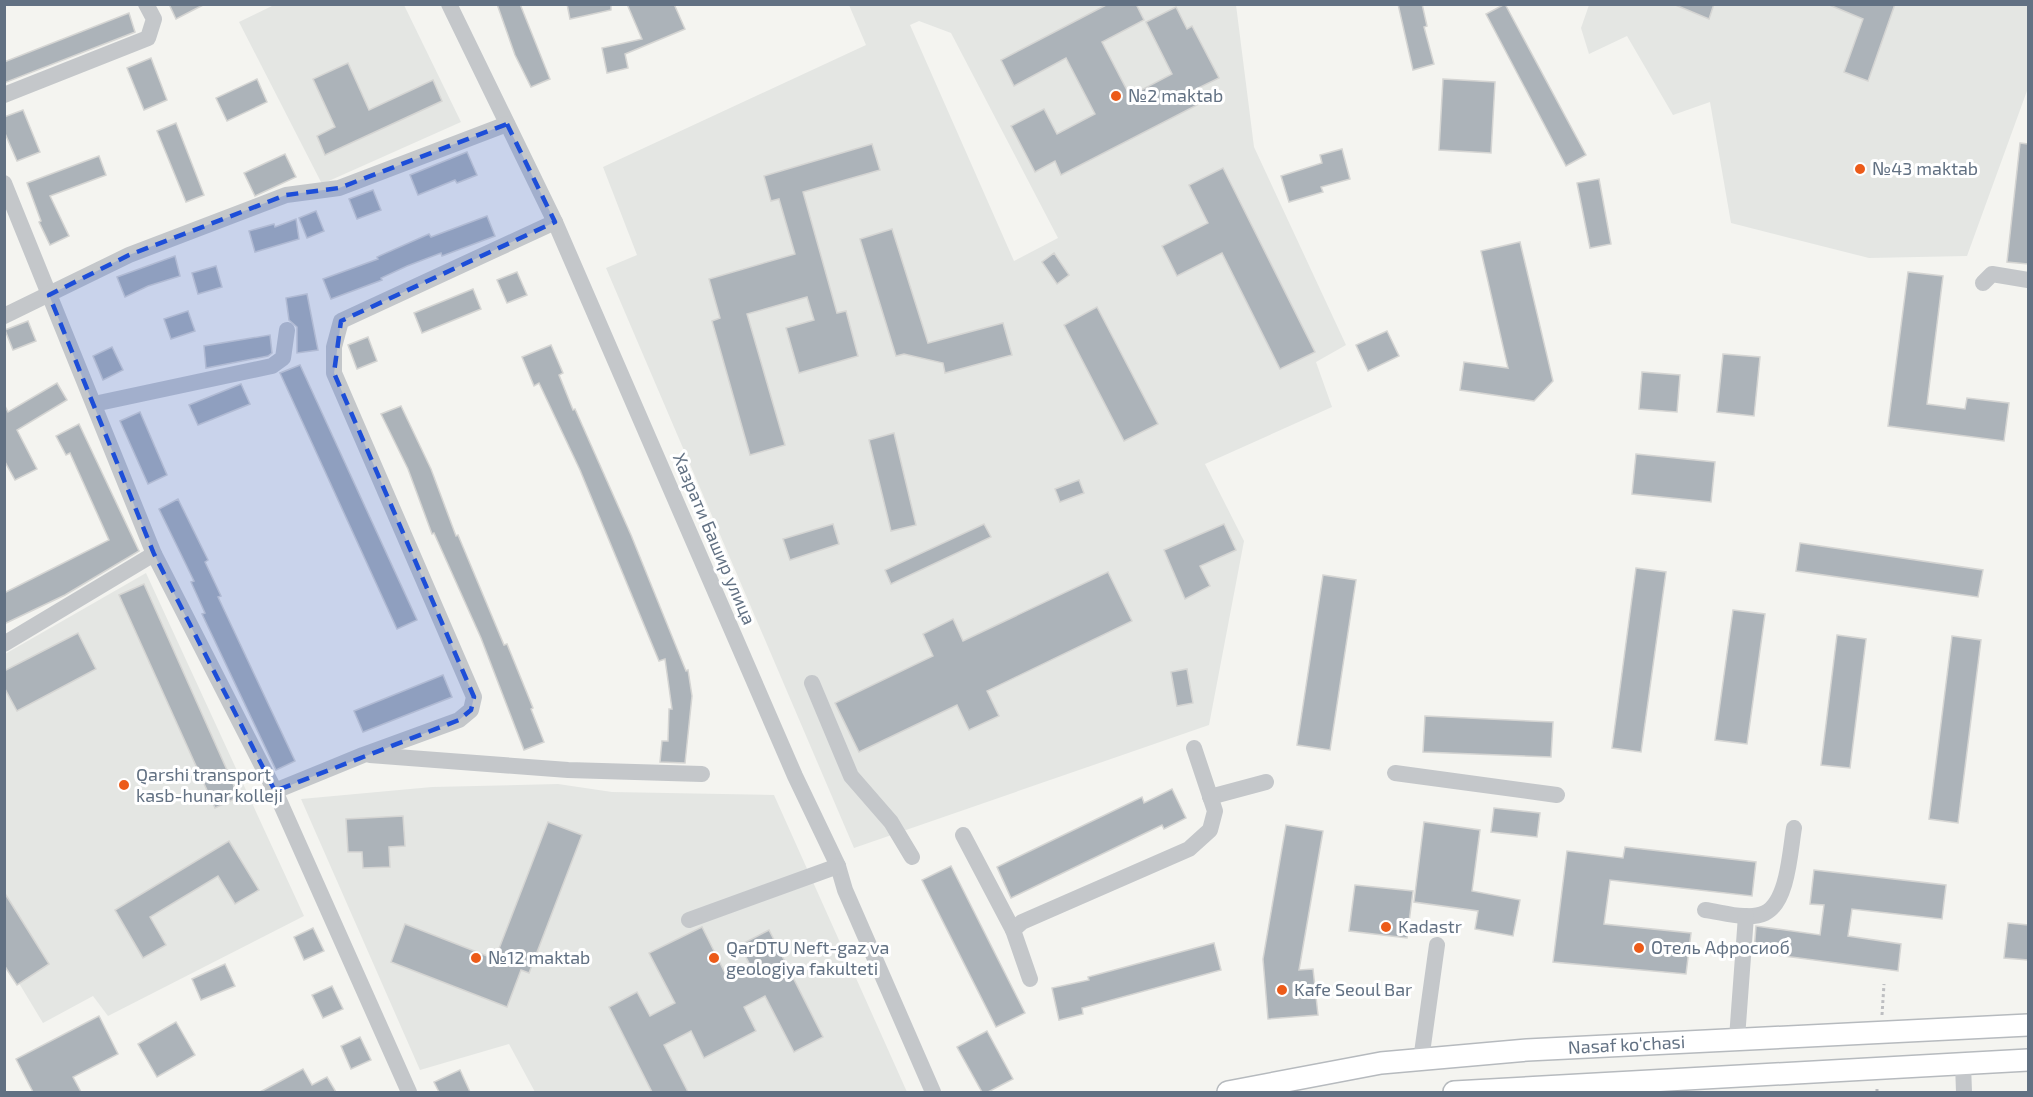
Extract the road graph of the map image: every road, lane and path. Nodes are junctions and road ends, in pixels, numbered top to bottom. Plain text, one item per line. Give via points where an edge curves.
1 (146, 4) edge
2 (449, 4) edge
3 (4, 95) edge
4 (507, 124) junction
5 (4, 183) edge
6 (555, 222) junction
7 (2028, 280) edge
8 (1983, 283) dead end
9 (49, 295) junction
10 (4, 316) edge
11 (287, 330) dead end
12 (93, 404) junction
13 (154, 554) junction
14 (4, 645) edge
15 (812, 683) dead end
16 (1194, 748) dead end
17 (363, 755) junction
18 (1395, 773) dead end
19 (702, 774) dead end
20 (1266, 782) dead end
21 (275, 791) junction
22 (1557, 795) dead end
23 (1210, 797) junction
24 (1794, 828) dead end
25 (963, 836) dead end
26 (912, 857) dead end
27 (838, 866) junction
28 (1705, 910) dead end
29 (1746, 916) junction
30 (689, 920) dead end
31 (1013, 930) junction
32 (1437, 945) dead end
33 (1030, 979) dead end
34 (1884, 984) dead end
35 (1882, 1015) dead end
36 (2028, 1025) edge
37 (1737, 1038) junction
38 (1421, 1060) junction
39 (2028, 1060) edge
40 (1963, 1064) junction
41 (1877, 1086) dead end
42 (1485, 1091) edge
43 (409, 1092) edge
44 (933, 1092) edge
45 (1228, 1092) edge
46 (1454, 1092) edge
47 (1877, 1092) edge
48 (1964, 1092) edge

1 - 3 street via 154,19 148,38
2 - 4 street, Хазрати Башир улица
4 - 6 street, Хазрати Башир улица
4 - 9 street via 339,188 286,195 129,255
5 - 9 street
6 - 17 street via 341,321 334,347 334,373 474,697 471,710 459,720
6 - 27 street, Хазрати Башир улица via 795,776
7 - 8 street via 1992,274
9 - 10 street
9 - 12 street
11 - 12 street via 283,358 272,366
12 - 13 street
13 - 14 street
13 - 21 street
15 - 26 street via 851,776 891,822
16 - 23 street
17 - 19 street via 568,770
17 - 21 street
18 - 22 street
20 - 23 street
21 - 43 street
23 - 31 street via 1215,811 1210,830 1189,849 1022,922
24 - 29 street via 1781,899 1765,914
25 - 31 street
27 - 30 street
27 - 44 street, Хазрати Башир улица
28 - 29 street
29 - 37 street
31 - 33 street
32 - 38 street
34 - 35 path
36 - 37 main road, Nasaf ko‘chasi
37 - 38 main road, Nasaf ko‘chasi
38 - 45 main road, Nasaf ko‘chasi via 1381,1063
39 - 40 main road, Nasaf ko‘chasi
40 - 42 main road, Nasaf ko‘chasi
40 - 48 street
41 - 47 path
42 - 46 main road, Nasaf ko‘chasi

